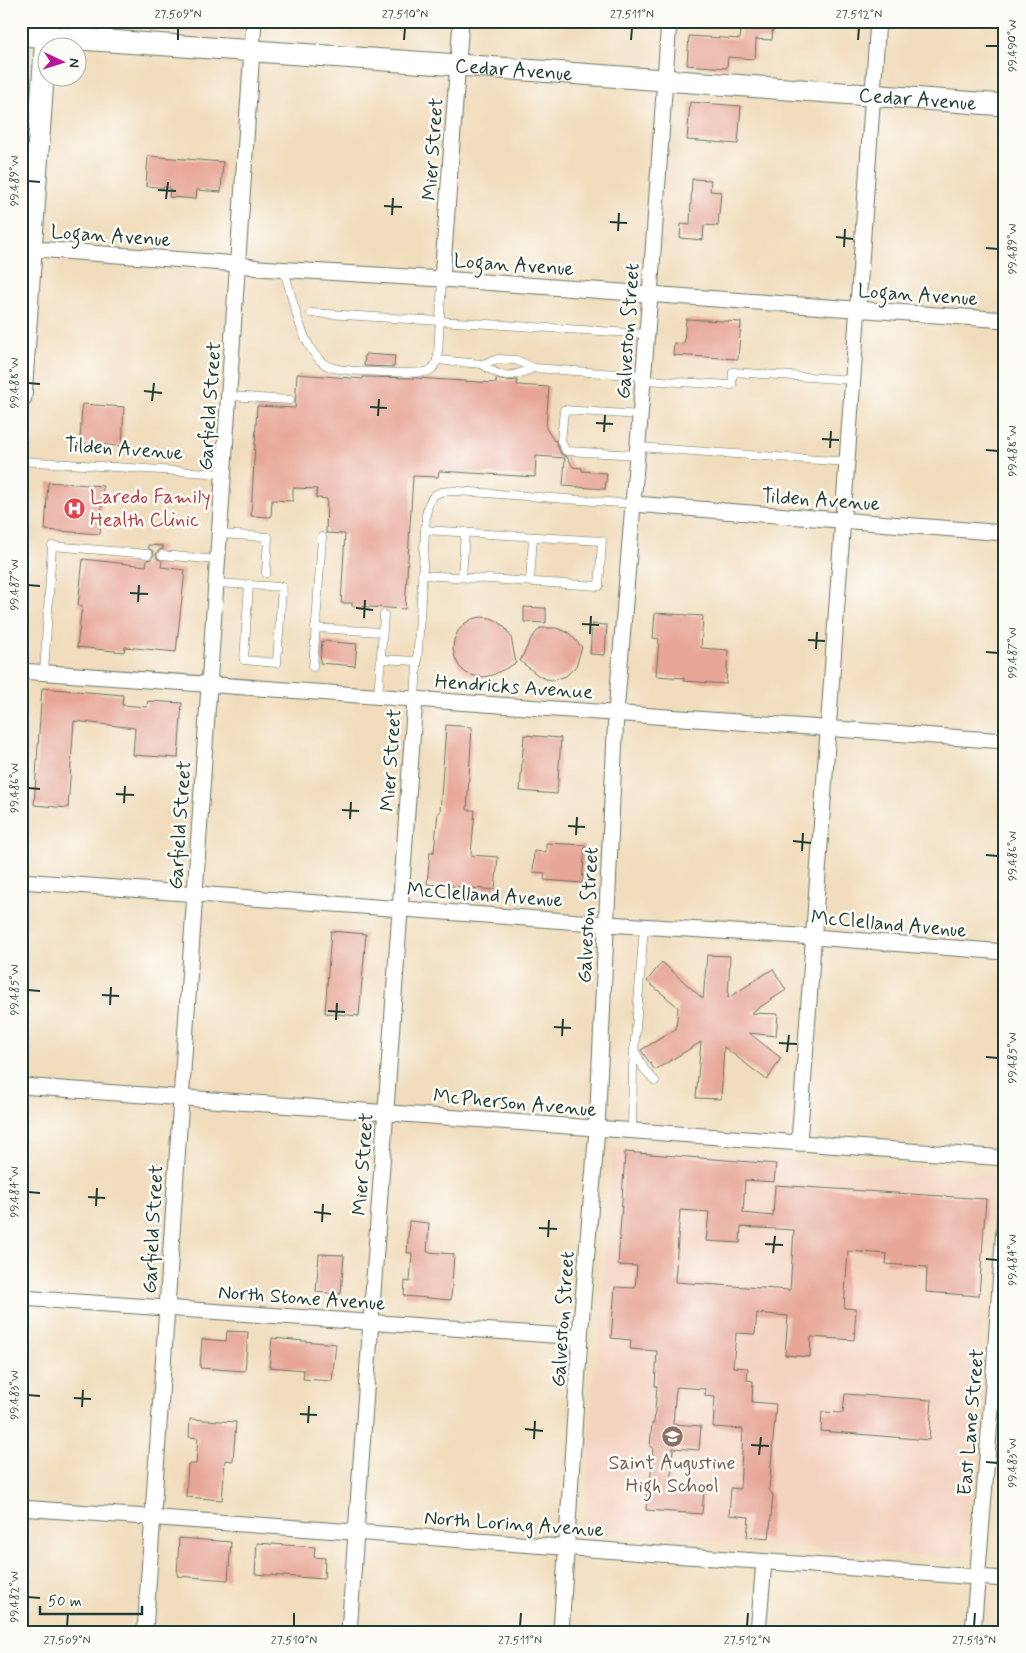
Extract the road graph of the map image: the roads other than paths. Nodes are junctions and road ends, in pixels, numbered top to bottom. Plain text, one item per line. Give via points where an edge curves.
1 (254, 21) edge
2 (461, 21) edge
3 (669, 21) edge
4 (878, 21) edge
5 (47, 29) edge
6 (106, 31) edge
7 (21, 35) edge
8 (252, 52) junction
9 (458, 65) junction
10 (665, 80) junction
11 (872, 96) junction
12 (1005, 105) edge
13 (26, 249) edge
14 (238, 264) junction
15 (284, 270) junction
16 (442, 279) junction
17 (650, 295) junction
18 (857, 310) junction
19 (311, 313) dead end
20 (1005, 320) edge
21 (440, 321) junction
22 (647, 334) junction
23 (437, 360) junction
24 (482, 364) junction
25 (534, 368) junction
26 (644, 378) junction
27 (852, 380) junction
28 (230, 396) junction
29 (21, 397) edge
30 (290, 400) dead end
31 (641, 415) junction
32 (638, 451) junction
33 (21, 461) edge
34 (847, 462) junction
35 (224, 474) junction
36 (634, 504) junction
37 (843, 521) junction
38 (425, 530) junction
39 (465, 532) junction
40 (1005, 533) edge
41 (220, 534) junction
42 (322, 537) dead end
43 (533, 537) junction
44 (148, 554) dead end
45 (162, 555) dead end
46 (218, 560) junction
47 (266, 573) dead end
48 (422, 575) junction
49 (462, 577) junction
50 (530, 581) junction
51 (217, 583) junction
52 (249, 584) junction
53 (384, 615) dead end
54 (316, 628) junction
55 (382, 632) junction
56 (381, 659) junction
57 (416, 661) junction
58 (313, 667) dead end
59 (21, 671) edge
60 (44, 673) junction
61 (209, 685) junction
62 (378, 696) junction
63 (415, 699) junction
64 (616, 713) junction
65 (829, 728) junction
66 (1005, 741) edge
67 (21, 881) edge
68 (195, 893) junction
69 (400, 908) junction
70 (607, 924) junction
71 (644, 926) junction
72 (814, 937) junction
73 (1005, 952) edge
74 (634, 1049) junction
75 (655, 1081) dead end
76 (21, 1086) edge
77 (180, 1098) junction
78 (385, 1112) junction
79 (597, 1129) junction
80 (632, 1131) junction
81 (799, 1143) junction
82 (1005, 1158) edge
83 (1005, 1214) edge
84 (21, 1298) edge
85 (168, 1308) junction
86 (371, 1322) junction
87 (580, 1337) junction
88 (1000, 1371) edge
89 (21, 1508) edge
90 (153, 1518) junction
91 (356, 1532) junction
92 (568, 1547) junction
93 (764, 1562) junction
94 (977, 1577) junction
95 (1005, 1579) edge
96 (145, 1632) edge
97 (349, 1632) edge
98 (561, 1632) edge
99 (758, 1632) edge
100 (973, 1632) edge

1 - 8 street, Garfield Street
2 - 9 street, Mier Street
3 - 10 street, Galveston Street
4 - 11 street
5 - 6 street, Cedar Avenue
5 - 7 street, Cedar Avenue
5 - 13 street
6 - 8 street, Cedar Avenue
8 - 9 street, Cedar Avenue
8 - 14 street, Garfield Street
9 - 10 street, Cedar Avenue
9 - 16 street, Mier Street
10 - 11 street, Cedar Avenue
10 - 17 street, Galveston Street
11 - 12 street, Cedar Avenue
11 - 18 street
13 - 14 street, Logan Avenue
13 - 29 street
14 - 15 street, Logan Avenue
14 - 28 street, Garfield Street
15 - 16 street, Logan Avenue
15 - 23 lane via 304,336 310,349 326,365 358,371 422,373 433,369
16 - 17 street, Logan Avenue
16 - 21 lane
17 - 18 street, Logan Avenue
17 - 22 street, Galveston Street
18 - 20 street, Logan Avenue
18 - 27 street
19 - 21 lane
21 - 22 lane
21 - 23 lane
22 - 26 street, Galveston Street
23 - 24 lane
24 - 25 lane via 498,359 516,360
24 - 25 lane via 493,372 510,376
25 - 26 lane
26 - 27 lane via 732,385 733,372
26 - 31 street, Galveston Street
27 - 34 street
28 - 30 lane
28 - 35 street, Garfield Street
31 - 32 street, Galveston Street
31 - 32 lane via 564,410 562,425 561,441 566,450
32 - 34 lane
32 - 36 street, Galveston Street
33 - 35 lane, Tilden Avenue
34 - 37 street
35 - 41 street, Garfield Street
36 - 37 street, Tilden Avenue
36 - 38 lane via 446,490 432,497
36 - 64 street, Galveston Street
37 - 40 street, Tilden Avenue
37 - 65 street
38 - 39 lane
38 - 48 lane
39 - 43 lane
39 - 49 lane
41 - 46 street, Garfield Street
41 - 47 lane via 268,537
42 - 54 lane
43 - 50 lane
43 - 50 lane via 602,541 599,586
44 - 60 lane via 52,546
45 - 46 lane
46 - 51 street, Garfield Street
48 - 49 lane
48 - 57 lane
49 - 50 lane
51 - 52 lane
51 - 61 street, Garfield Street
52 - 52 lane via 244,660 277,663 282,587
53 - 55 lane
54 - 55 lane
54 - 58 lane
55 - 56 lane
56 - 57 lane
56 - 62 lane
57 - 63 lane
59 - 60 street, Hendricks Avenue
60 - 61 street, Hendricks Avenue
61 - 62 street, Hendricks Avenue
61 - 68 street, Garfield Street
62 - 63 street, Hendricks Avenue
63 - 64 street, Hendricks Avenue
63 - 69 street, Mier Street
64 - 65 street, Hendricks Avenue
64 - 70 street, Galveston Street
65 - 66 street, Hendricks Avenue
65 - 72 street
67 - 68 street, McClelland Avenue
68 - 69 street, McClelland Avenue
68 - 77 street, Garfield Street
69 - 70 street, McClelland Avenue
69 - 78 street, Mier Street
70 - 71 street, McClelland Avenue
70 - 79 street, Galveston Street
71 - 72 street, McClelland Avenue
71 - 74 lane
72 - 73 street, McClelland Avenue
72 - 81 street
74 - 75 lane via 644,1069
74 - 80 lane
76 - 77 street, McPherson Avenue
77 - 78 street, McPherson Avenue
77 - 85 street, Garfield Street
78 - 79 street, McPherson Avenue
78 - 86 street, Mier Street
79 - 80 street, McPherson Avenue
79 - 87 street, Galveston Street
80 - 81 street, McPherson Avenue
81 - 82 street, McPherson Avenue
83 - 88 street, East Lane Street
84 - 85 street, North Stone Avenue
85 - 86 street, North Stone Avenue
85 - 90 street, Garfield Street
86 - 87 street, North Stone Avenue
86 - 91 street, Mier Street
87 - 92 street, Galveston Street
88 - 94 street, East Lane Street
89 - 90 street, North Loring Avenue
90 - 91 street, North Loring Avenue
90 - 96 street, Garfield Street
91 - 92 street, North Loring Avenue
91 - 97 street, Mier Street
92 - 93 street, North Loring Avenue
92 - 98 street, Galveston Street
93 - 94 street, North Loring Avenue
93 - 99 street
94 - 95 street, North Loring Avenue
94 - 100 street, East Lane Street

